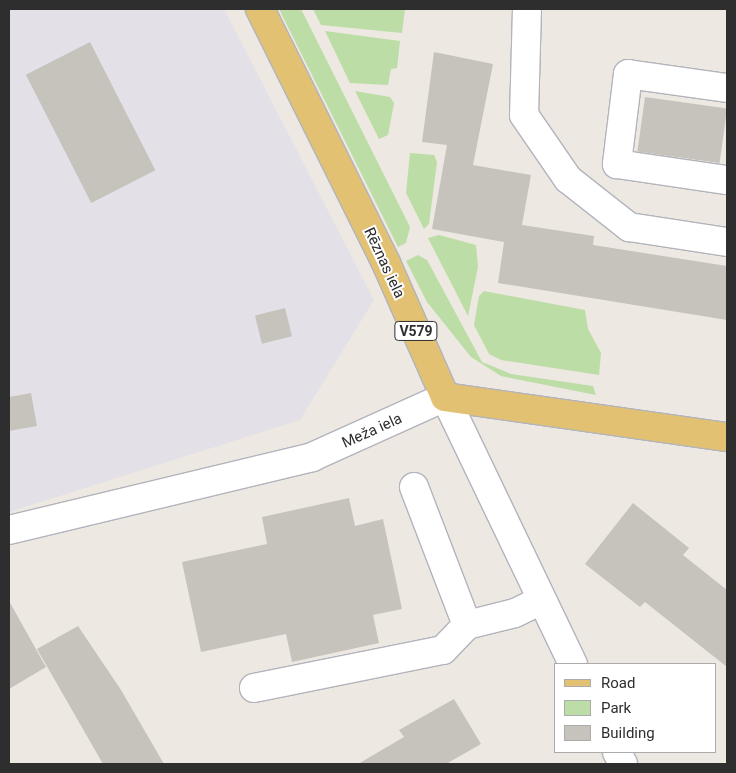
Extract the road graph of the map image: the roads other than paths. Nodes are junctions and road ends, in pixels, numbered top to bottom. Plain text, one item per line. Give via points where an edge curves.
1 (260, 9) edge
2 (528, 9) edge
3 (727, 88) edge
4 (727, 180) edge
5 (727, 242) edge
6 (445, 397) junction
7 (727, 437) edge
8 (414, 487) dead end
9 (9, 530) edge
10 (540, 601) junction
11 (467, 625) junction
12 (572, 663) edge
13 (254, 688) dead end

1 - 6 main road, Rēznas iela / V579 via 386,263
2 - 5 street via 524,115 568,179 629,227
3 - 4 street via 628,74 617,164
6 - 7 main road
6 - 9 street, Meža iela via 312,457
6 - 10 street
8 - 11 street
10 - 11 street via 515,613
10 - 12 street
11 - 13 street via 442,650

